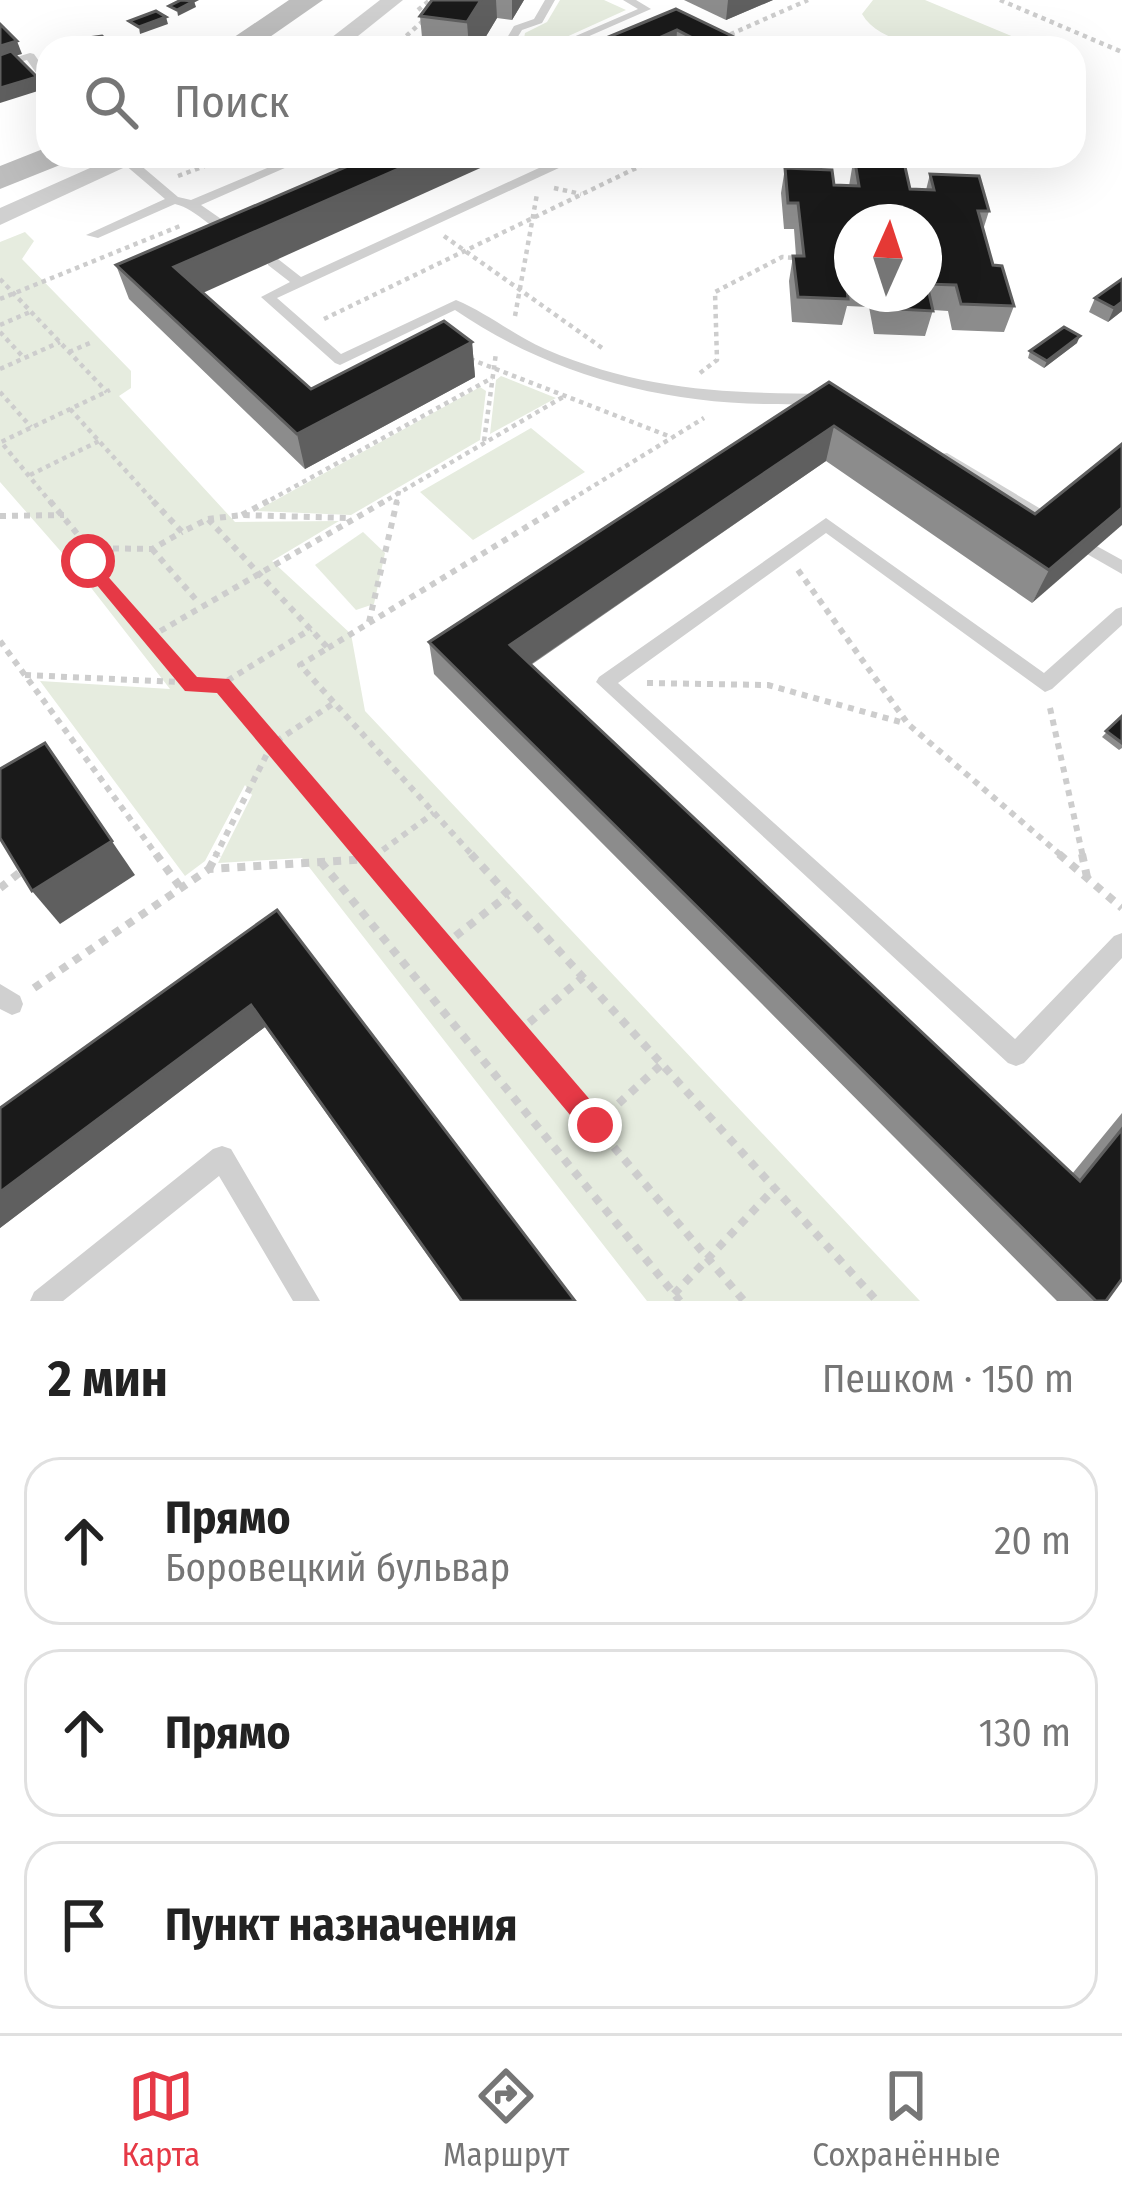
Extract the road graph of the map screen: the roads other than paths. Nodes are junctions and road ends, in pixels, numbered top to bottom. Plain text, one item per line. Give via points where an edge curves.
1 (309, 0) edge
2 (338, 0) edge
3 (393, 0) edge
4 (550, 0) edge
5 (628, 0) edge
6 (252, 36) edge
7 (282, 36) edge
8 (345, 36) edge
9 (513, 36) edge
10 (582, 36) edge
11 (0, 65) edge
12 (36, 65) edge
13 (36, 145) edge
14 (0, 161) edge
15 (36, 163) edge
16 (128, 168) edge
17 (142, 168) edge
18 (278, 168) edge
19 (548, 168) edge
20 (0, 178) edge
21 (174, 200) junction
22 (192, 204) junction
23 (0, 217) edge
24 (92, 236) dead end
25 (252, 245) edge
26 (273, 262) edge
27 (299, 282) junction
28 (854, 400) edge
29 (932, 449) edge
30 (1050, 522) edge
31 (1093, 550) edge
32 (1122, 568) edge
33 (1122, 614) edge
34 (1122, 943) edge
35 (44, 1301) edge
36 (307, 1301) edge

1 - 6 main road
2 - 7 main road
3 - 8 street
4 - 9 lane via 538,21
5 - 10 lane via 646,9
11 - 12 lane via 30,56
13 - 14 main road
15 - 20 main road
16 - 23 street
17 - 21 lane
18 - 22 lane
19 - 27 lane
21 - 22 lane
21 - 24 lane
22 - 25 lane
26 - 27 lane
27 - 28 lane via 268,297 340,360 456,304 499,334 618,379 692,395
29 - 30 lane
31 - 32 lane
33 - 34 lane via 1045,684 826,524 604,682 1016,1055
35 - 36 lane via 222,1158

